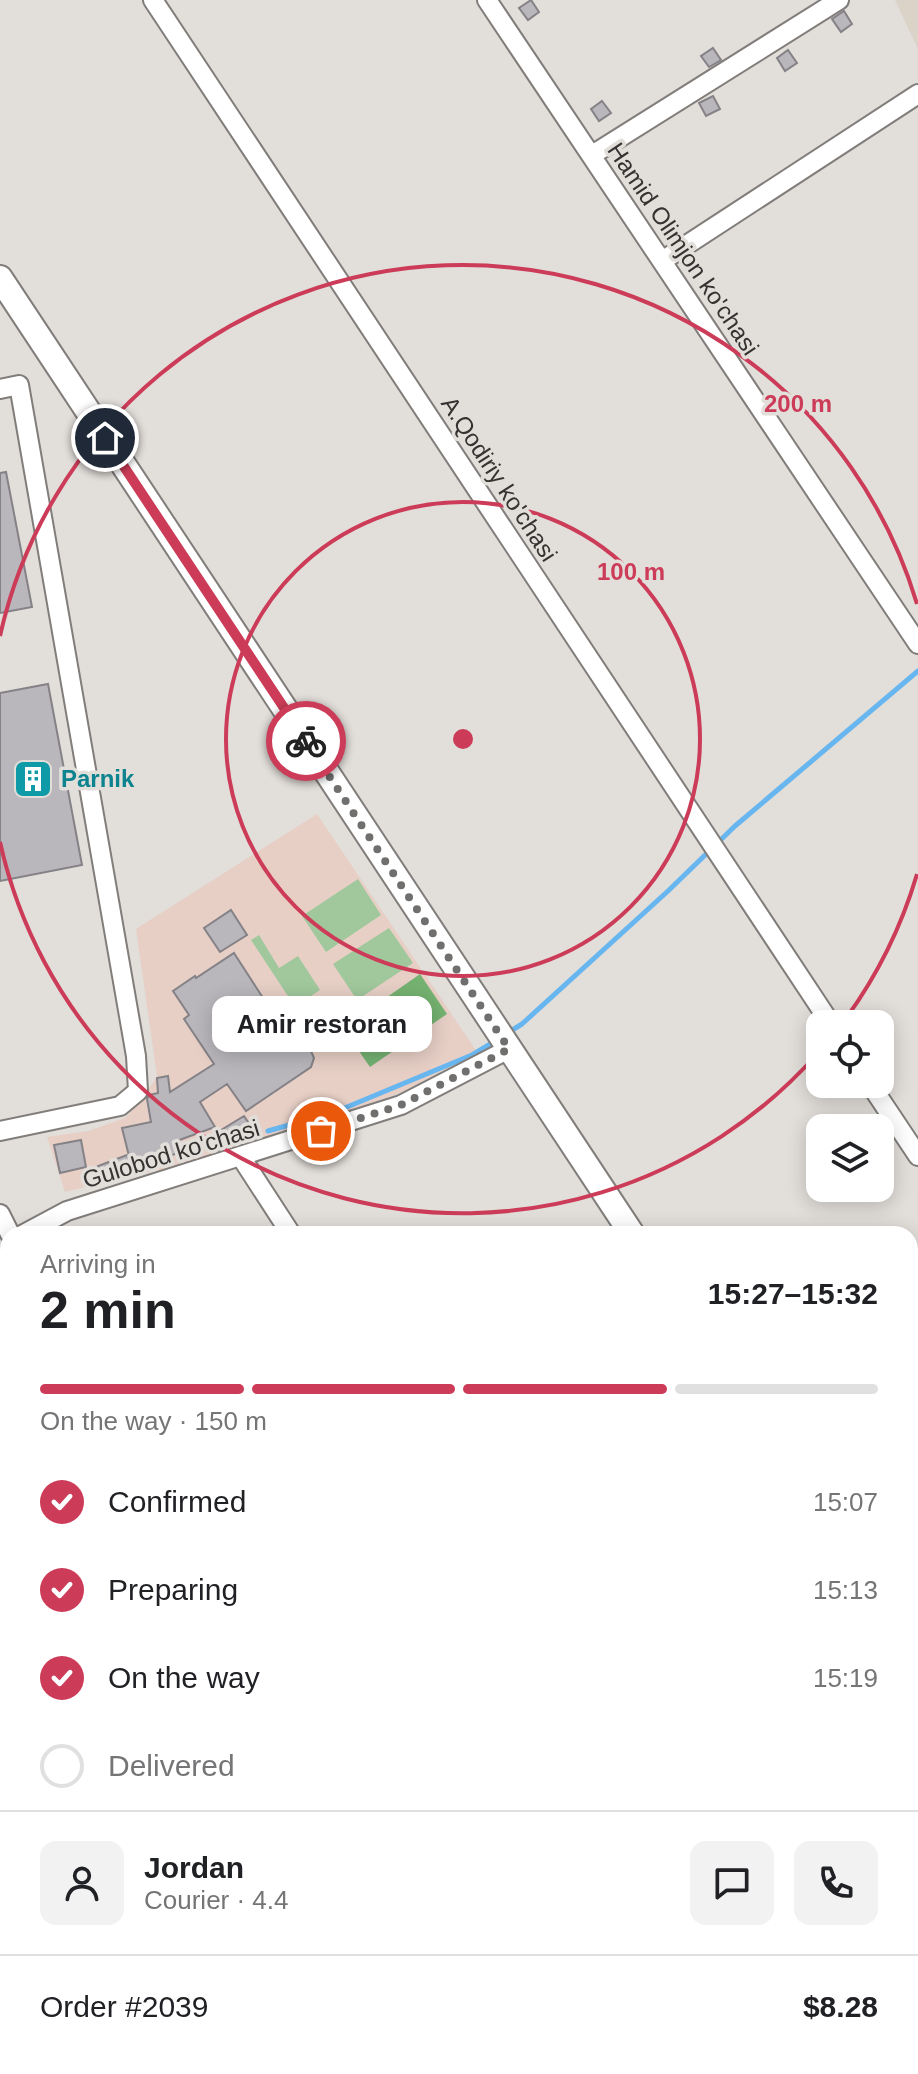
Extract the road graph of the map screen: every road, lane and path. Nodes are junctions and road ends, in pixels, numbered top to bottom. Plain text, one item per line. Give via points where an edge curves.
1 (153, 0) edge
2 (839, 0) edge
3 (497, 3) edge
4 (918, 94) edge
5 (592, 155) junction
6 (662, 261) junction
7 (0, 278) edge
8 (0, 389) edge
9 (918, 644) edge
10 (822, 1010) edge
11 (509, 1049) junction
12 (879, 1098) edge
13 (0, 1131) edge
14 (918, 1156) edge
15 (241, 1157) junction
16 (39, 1226) edge
17 (286, 1226) edge
18 (627, 1226) edge

1 - 10 street, A.Qodiriy ko'chasi
2 - 5 street
3 - 5 street, Hamid Olimjon ko'chasi
4 - 6 street
5 - 6 street, Hamid Olimjon ko'chasi
6 - 9 street, Hamid Olimjon ko'chasi
7 - 11 main road
8 - 13 street via 19,385 138,1091 120,1106
11 - 15 street, Gulobod ko'chasi via 401,1105
11 - 18 main road
12 - 14 street
15 - 16 street, Gulobod ko'chasi via 67,1211
15 - 17 street

